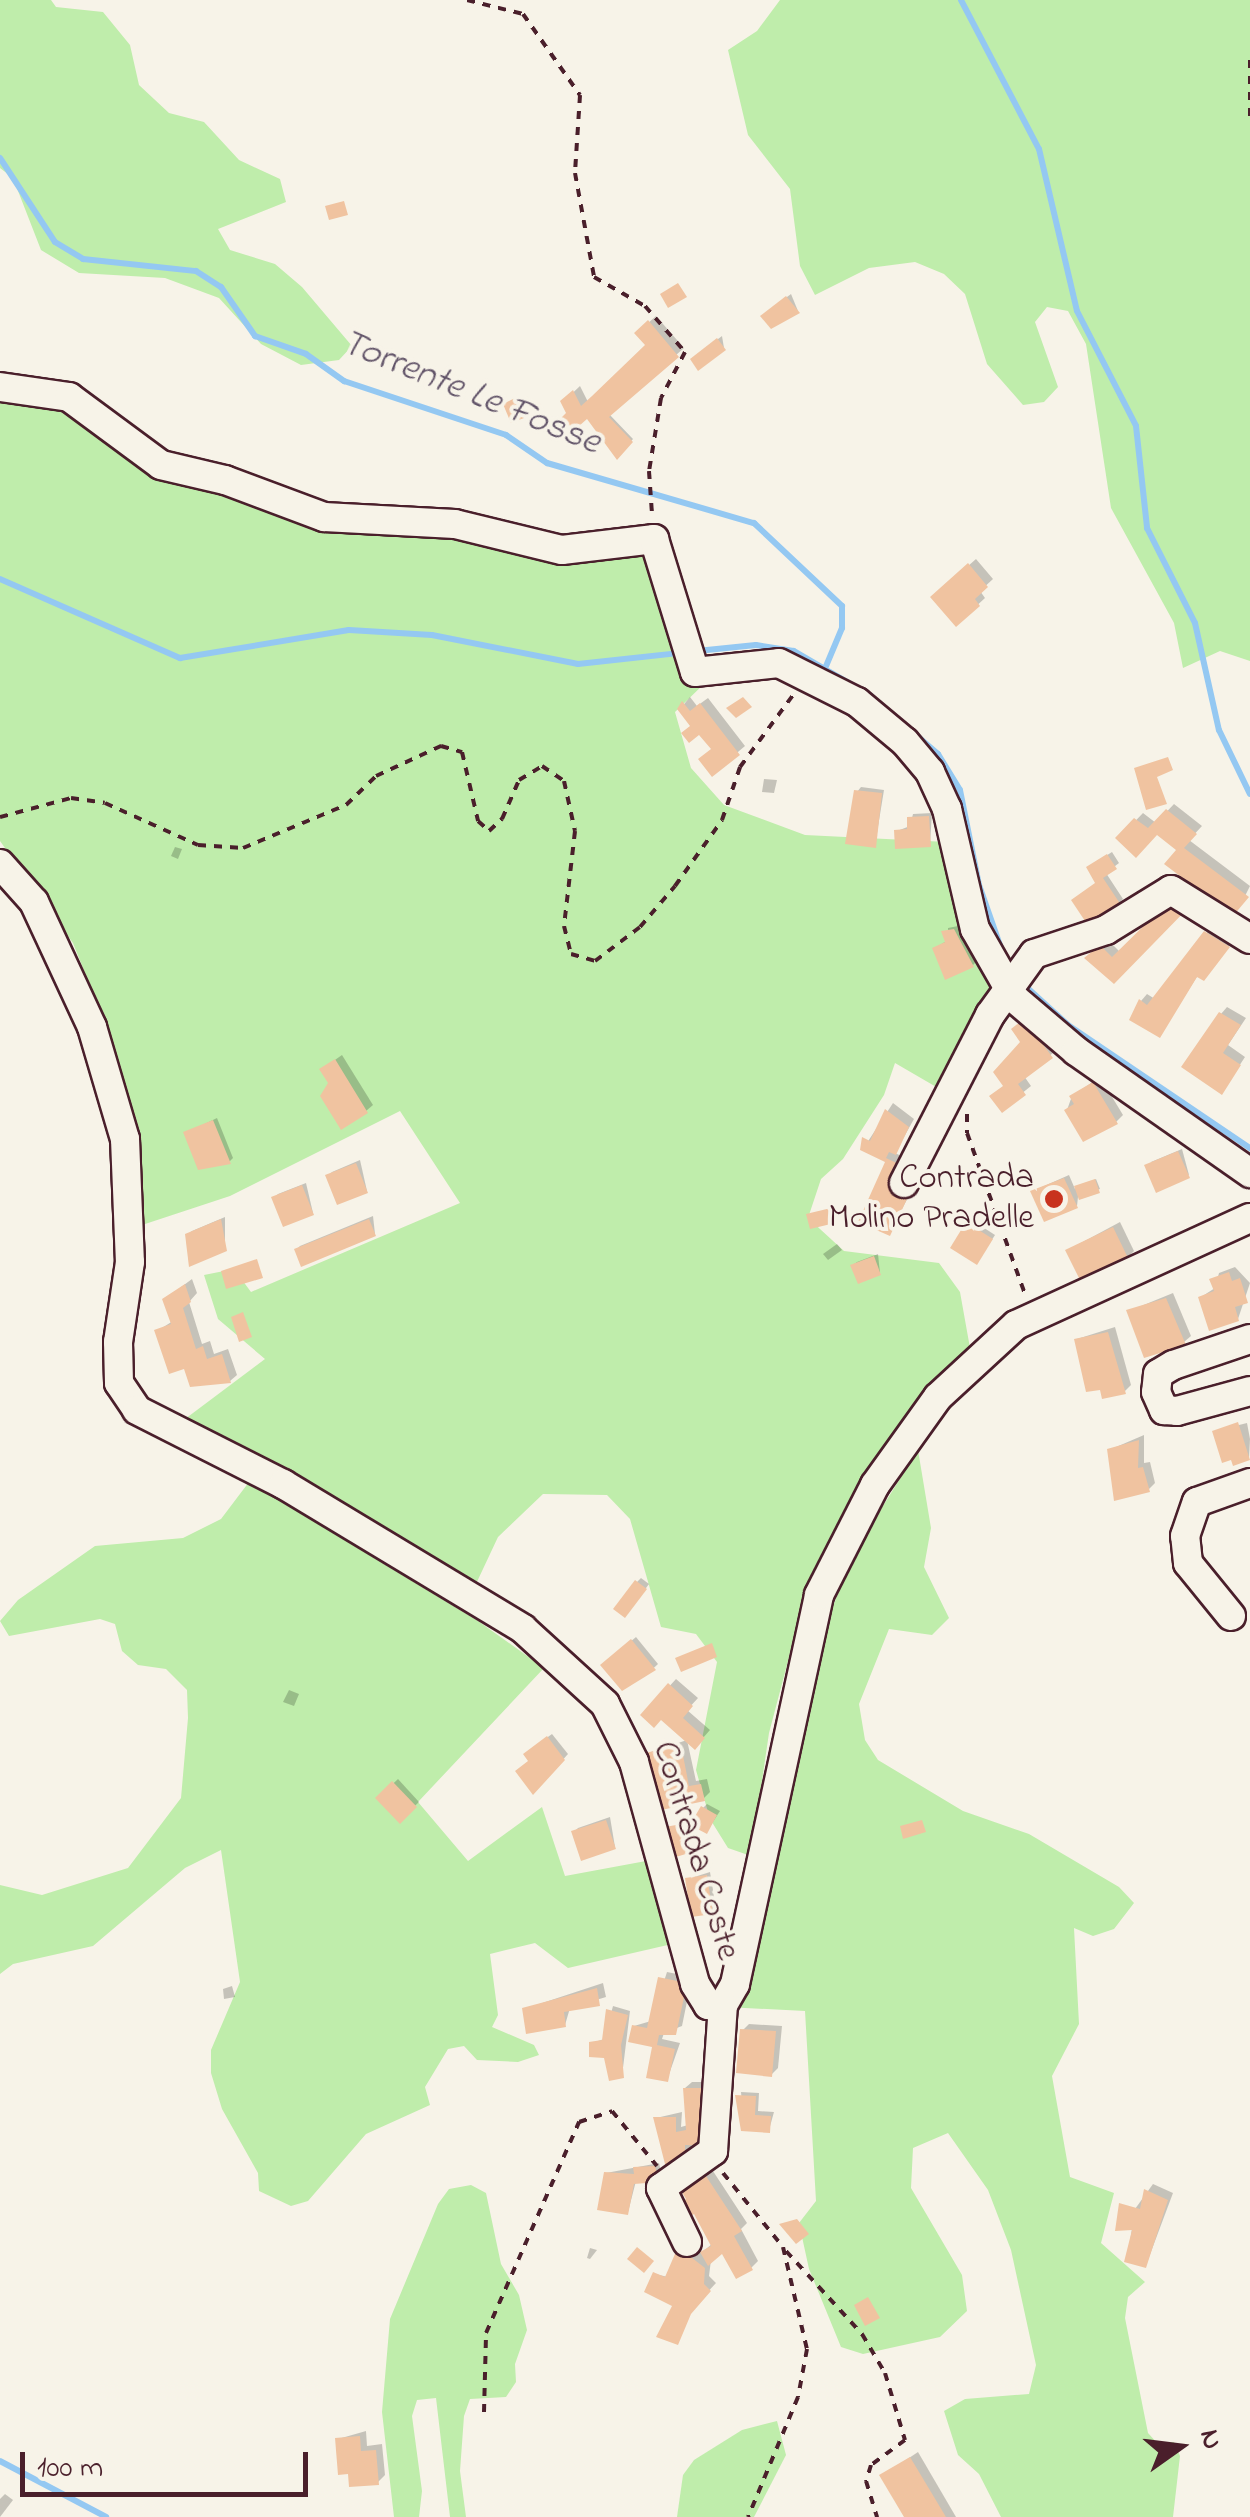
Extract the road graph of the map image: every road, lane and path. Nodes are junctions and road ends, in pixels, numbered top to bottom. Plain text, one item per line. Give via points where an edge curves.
1 (467, 0) edge
2 (1250, 60) edge
3 (1250, 121) edge
4 (0, 387) edge
5 (654, 539) junction
6 (808, 675) junction
7 (0, 818) edge
8 (0, 864) edge
9 (1250, 939) edge
10 (1007, 988) junction
11 (967, 1113) dead end
12 (1250, 1173) edge
13 (904, 1183) dead end
14 (1250, 1218) edge
15 (1034, 1317) junction
16 (1250, 1339) edge
17 (1250, 1391) edge
18 (1250, 1482) edge
19 (1231, 1616) dead end
20 (724, 2005) junction
21 (713, 2151) junction
22 (665, 2184) junction
23 (687, 2242) dead end
24 (783, 2247) junction
25 (484, 2412) dead end
26 (748, 2517) edge
27 (877, 2517) edge

1 - 5 path via 523,14 580,95 575,173 594,277 645,306 686,352 661,398 649,470
2 - 3 path
4 - 5 street via 69,396 161,464 324,518 455,524 562,550
5 - 6 street via 694,672 780,664
6 - 7 path via 740,767 722,820 675,886 640,927 595,960 571,954 564,926 575,831 564,780 542,766 518,780 502,820 489,831 478,821 462,752 441,746 376,776 346,805 243,848 198,845 106,803 71,798
6 - 10 street via 857,702 930,772 947,809 975,929
8 - 20 street, Contrada Coste via 34,902 92,1028 125,1139 130,1262 118,1342 120,1384 138,1410 282,1484 522,1629 606,1704 634,1762 694,1984 708,2005
9 - 10 street via 1172,890 1106,930 1050,944
10 - 12 street via 1076,1052
10 - 13 street
11 - 15 path via 967,1132
14 - 15 street, Contrada Coste
15 - 20 street, Contrada Coste via 974,1359 938,1396 875,1485 819,1595 735,1984
16 - 17 street via 1158,1374 1156,1392 1164,1410 1177,1411
18 - 19 street via 1197,1502 1185,1536 1188,1563
20 - 21 street
21 - 22 street
21 - 24 path via 734,2194
22 - 23 street via 666,2208
22 - 25 path via 648,2150 612,2111 579,2122 486,2332
24 - 26 path via 807,2349 798,2397
24 - 27 path via 862,2334 885,2373 905,2440 871,2465 866,2481

